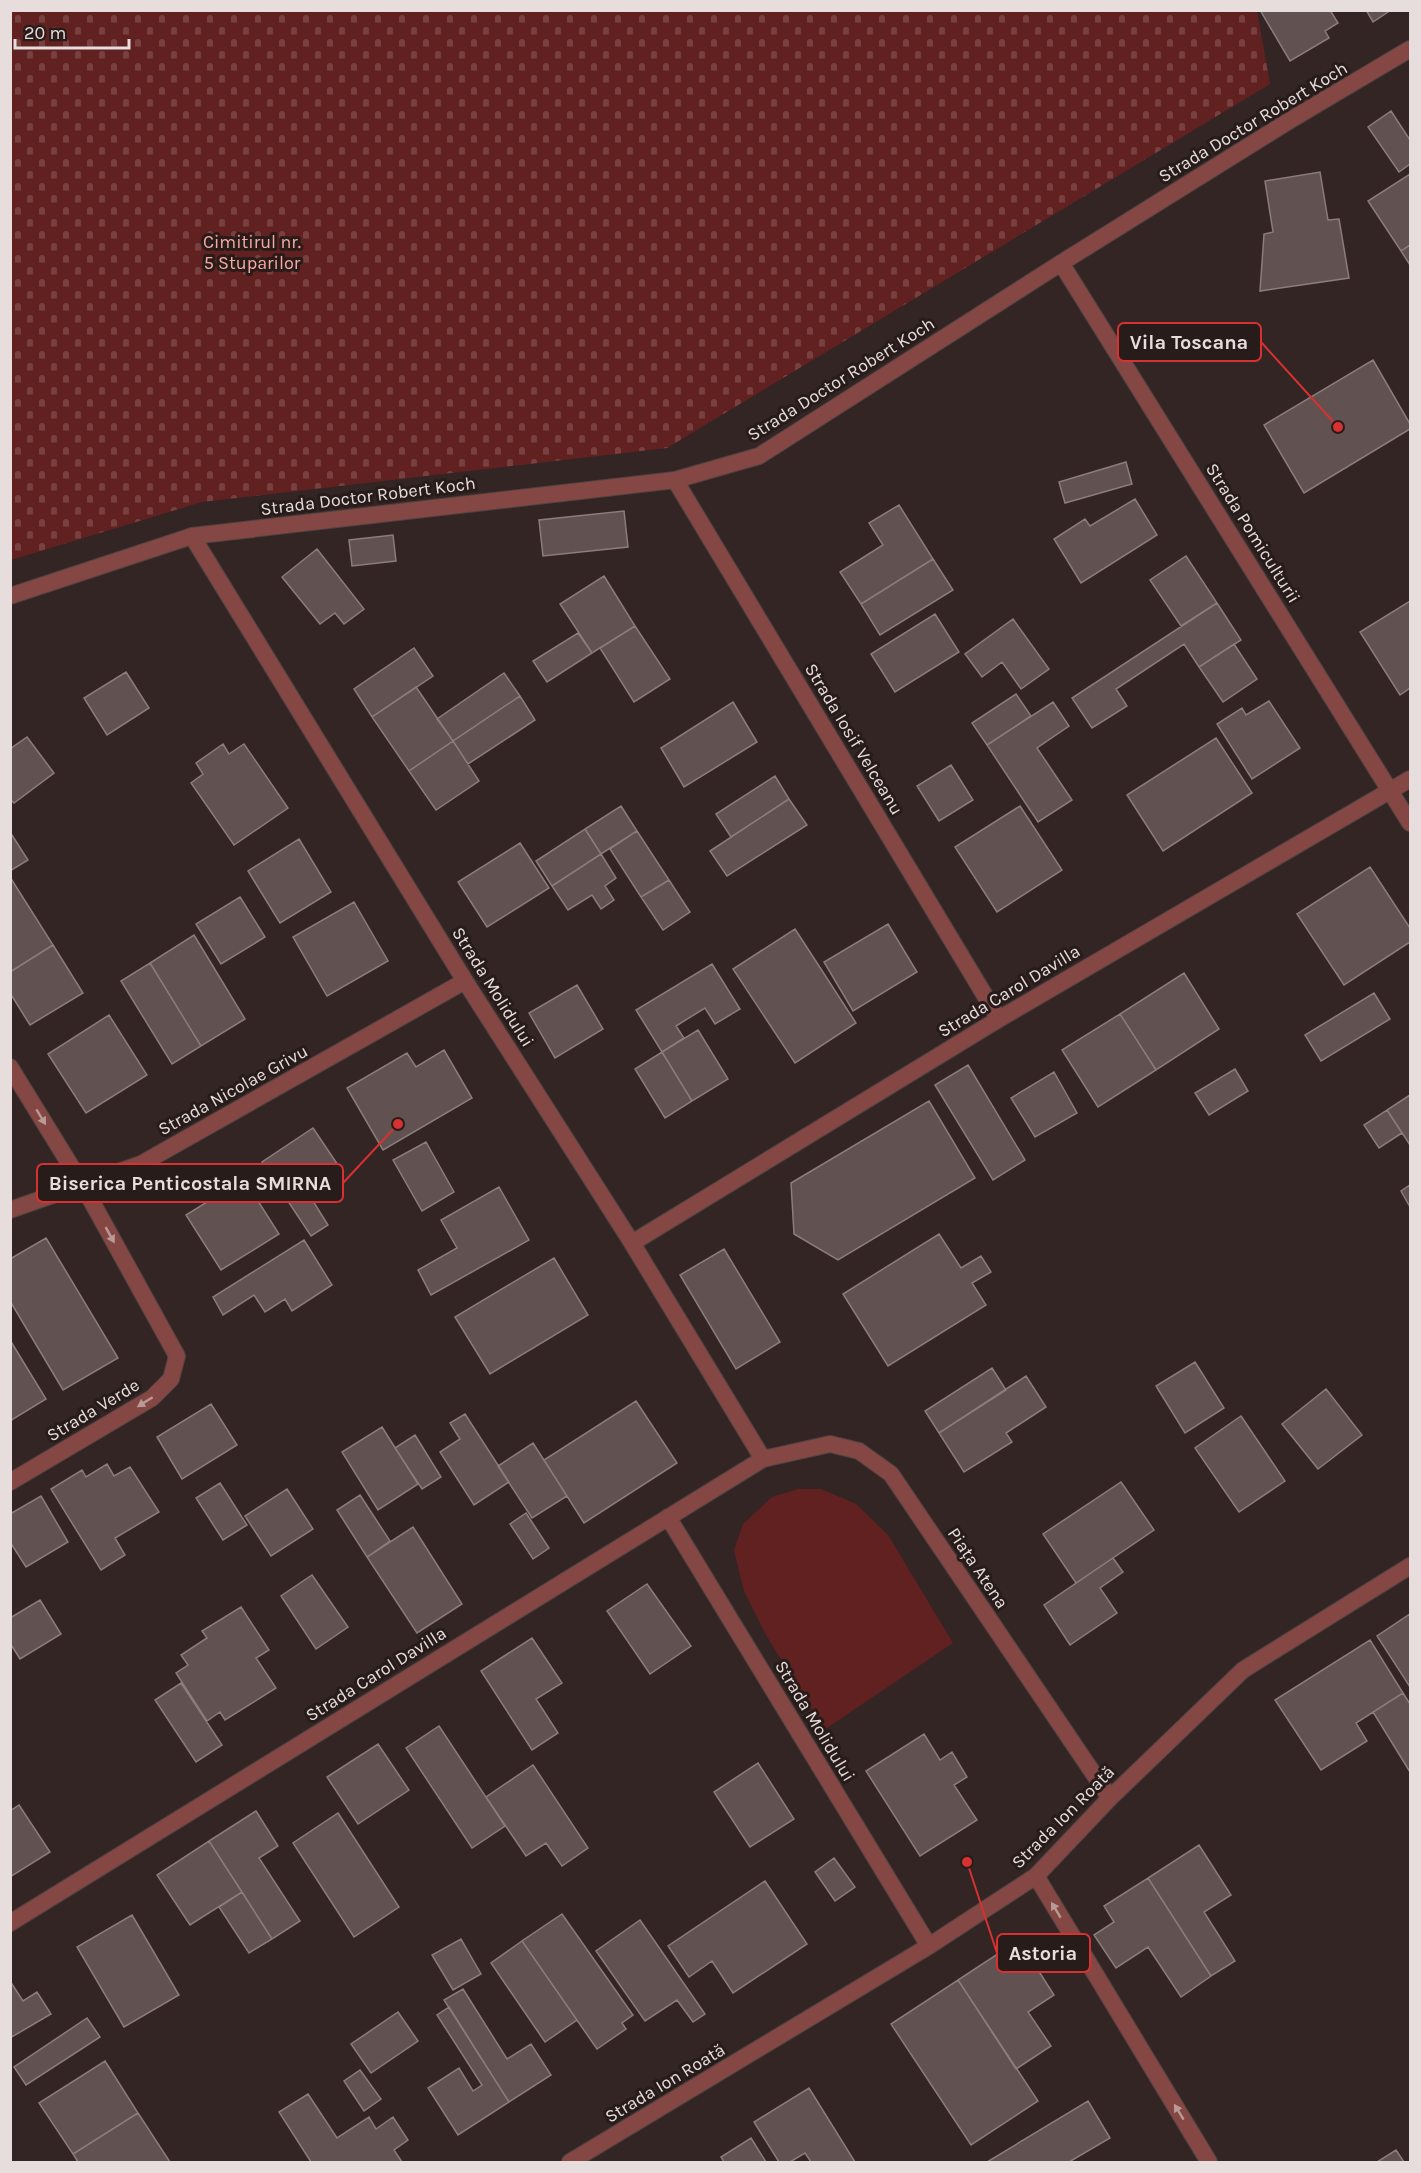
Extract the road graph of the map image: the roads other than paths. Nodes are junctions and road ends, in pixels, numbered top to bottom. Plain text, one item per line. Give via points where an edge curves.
1 (1410, 49) edge
2 (1061, 263) junction
3 (675, 480) junction
4 (192, 536) junction
5 (10, 596) edge
6 (1410, 780) edge
7 (1391, 791) junction
8 (1410, 823) edge
9 (465, 981) junction
10 (999, 1019) junction
11 (10, 1067) edge
12 (82, 1184) junction
13 (10, 1210) edge
14 (632, 1243) junction
15 (763, 1459) junction
16 (10, 1482) edge
17 (668, 1517) junction
18 (1410, 1566) edge
19 (1110, 1798) junction
20 (1036, 1876) junction
21 (10, 1923) edge
22 (929, 1946) junction
23 (570, 2163) edge
24 (1209, 2163) edge

1 - 2 street, Strada Doctor Robert Koch
2 - 3 street, Strada Doctor Robert Koch via 759,456
2 - 7 street, Strada Pomiculturii
3 - 4 street, Strada Doctor Robert Koch
3 - 10 street, Strada Iosif Velceanu
4 - 5 street, Strada Doctor Robert Koch
4 - 9 street, Strada Molidului
6 - 7 street, Strada Carol Davilla
7 - 8 street, Strada Pomiculturii
7 - 10 street, Strada Carol Davilla
9 - 12 street, Strada Nicolae Grivu via 141,1164
9 - 14 street, Strada Molidului
10 - 14 street, Strada Carol Davilla
11 -> 12 street
12 - 13 street, Strada Nicolae Grivu
12 -> 16 street, Strada Verde via 177,1356 171,1379 153,1398
14 - 15 street, Strada Molidului
15 - 17 street, Strada Carol Davilla
15 - 19 street, Piața Atena via 830,1444 859,1451 891,1474
17 - 21 street, Strada Carol Davilla
17 - 22 street, Strada Molidului
18 - 19 street, Strada Ion Roată via 1243,1670
19 - 20 street, Strada Ion Roată
20 - 22 street, Strada Ion Roată
24 -> 20 street
22 - 23 street, Strada Ion Roată

